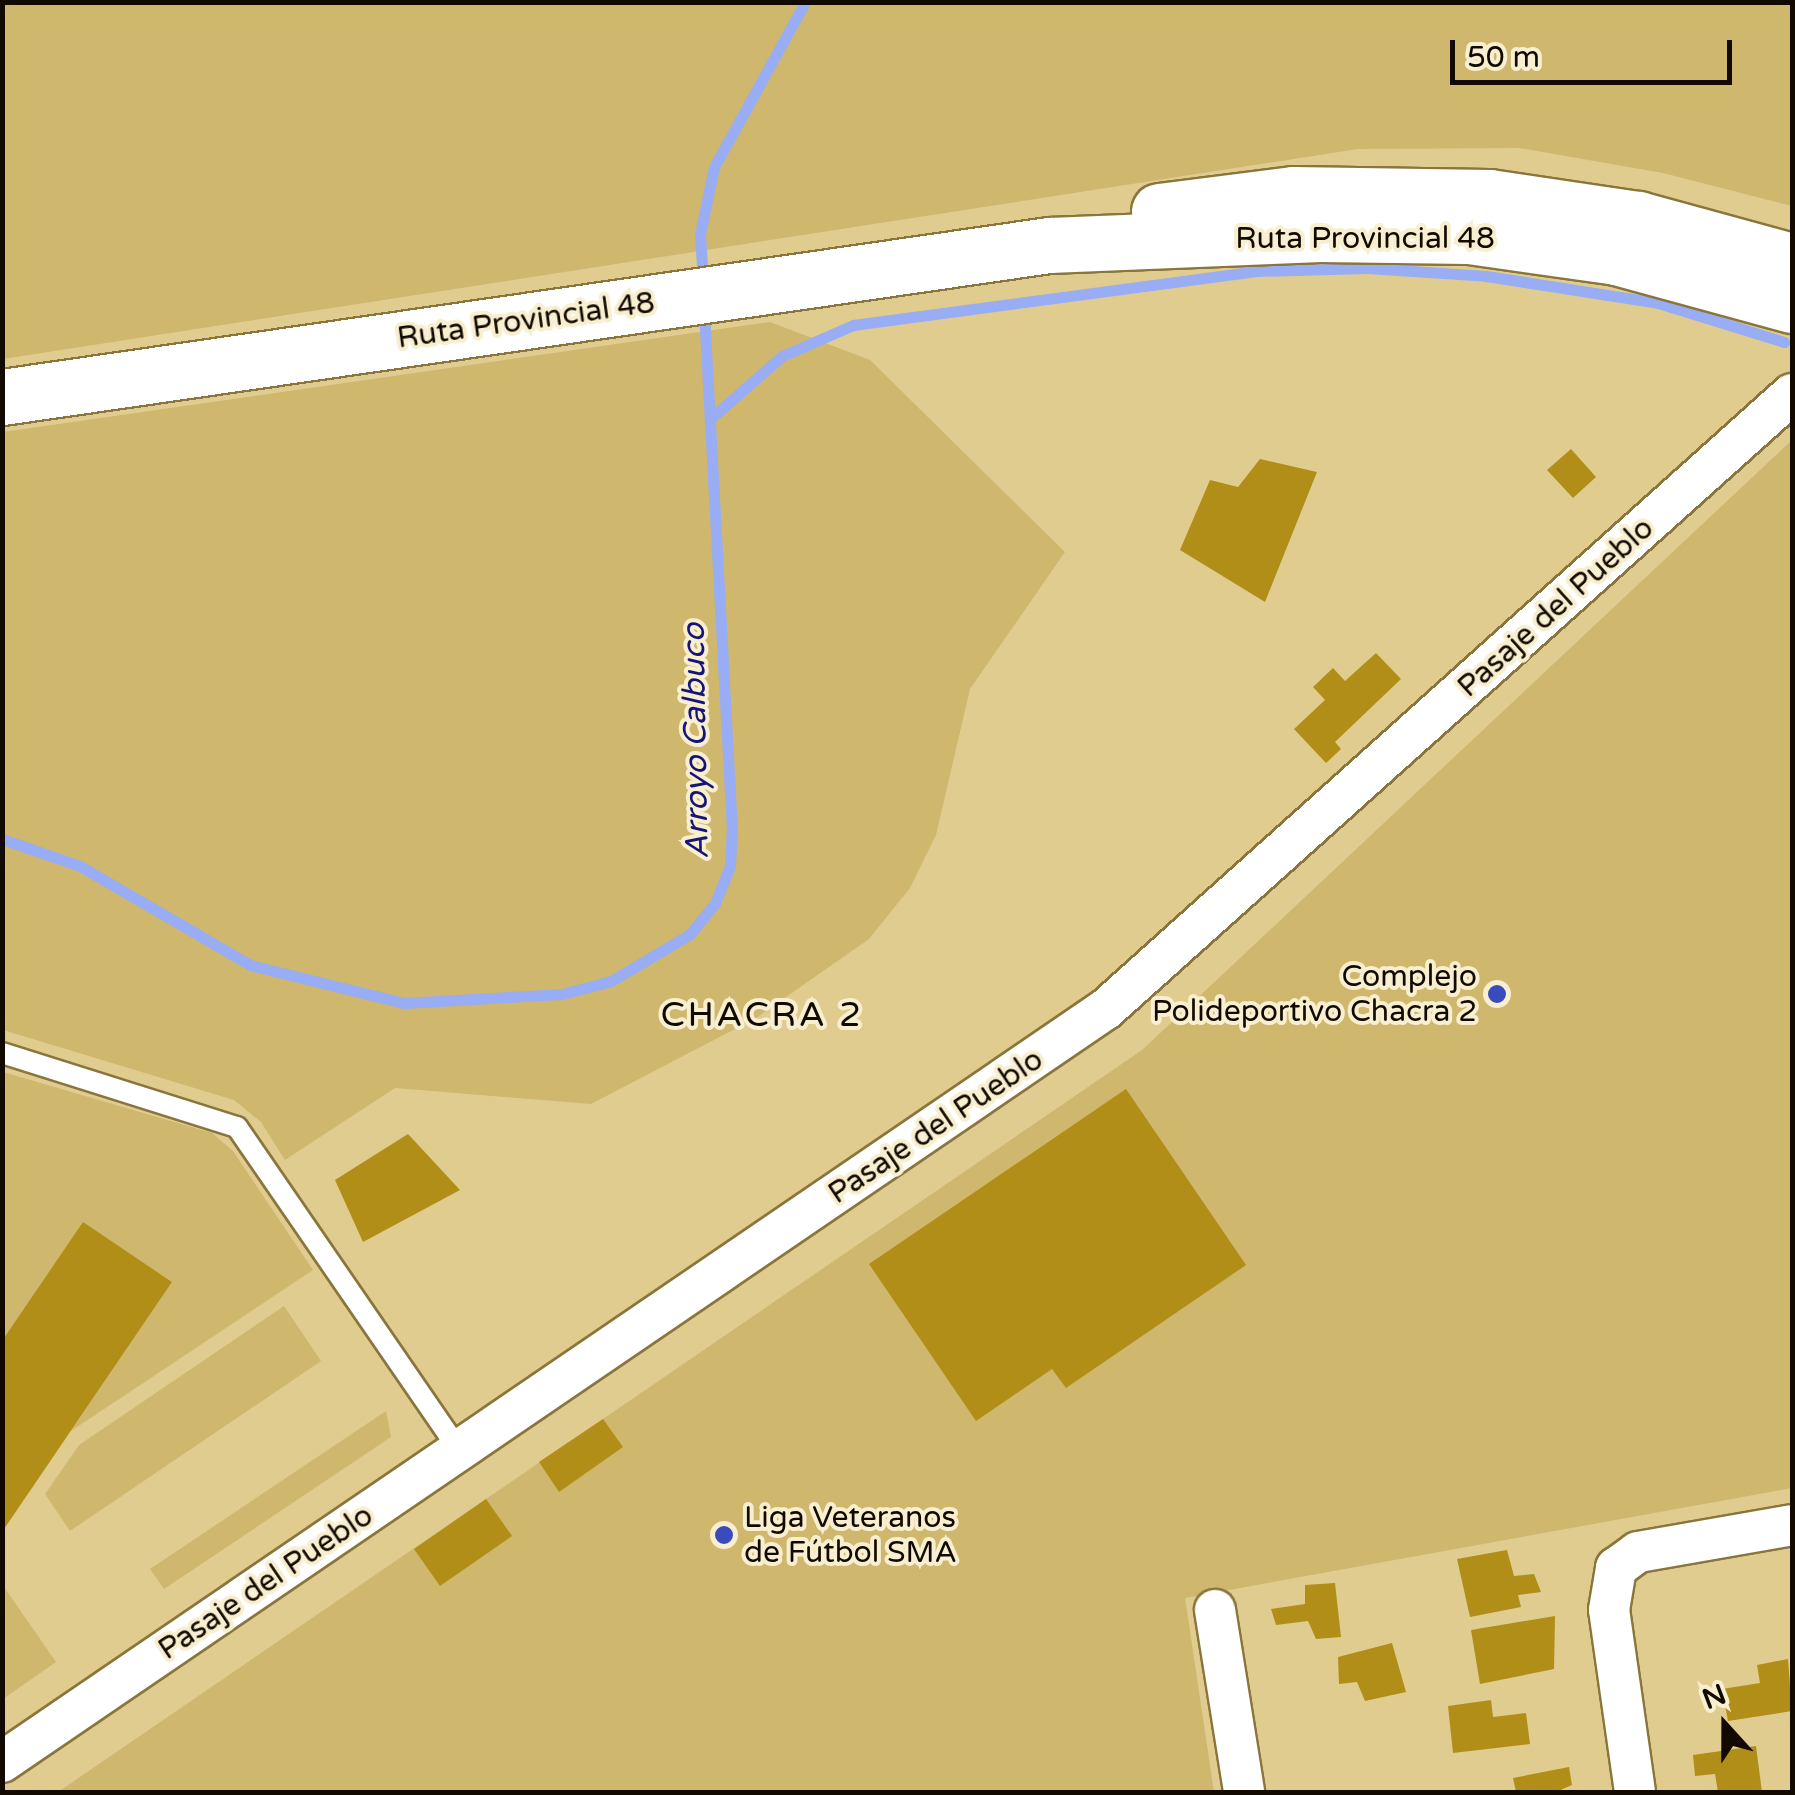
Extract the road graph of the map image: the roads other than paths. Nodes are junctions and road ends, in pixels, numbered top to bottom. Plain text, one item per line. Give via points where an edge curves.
1 (1049, 246) junction
2 (1792, 261) edge
3 (1792, 305) edge
4 (1792, 394) edge
5 (2, 397) edge
6 (2, 1053) edge
7 (460, 1450) junction
8 (1792, 1525) edge
9 (1215, 1610) dead end
10 (2, 1762) edge
11 (1244, 1792) edge
12 (1635, 1792) edge

1 - 2 main road, Ruta Provincial 48 via 1204,203 1392,192 1590,209
1 - 3 main road, Ruta Provincial 48 via 1320,234 1469,236 1616,256
1 - 5 main road, Ruta Provincial 48
4 - 7 street, Pasaje del Pueblo via 1135,986
6 - 7 lane via 237,1127
7 - 10 street, Pasaje del Pueblo
8 - 12 street via 1638,1552 1616,1568 1609,1610
9 - 11 street

